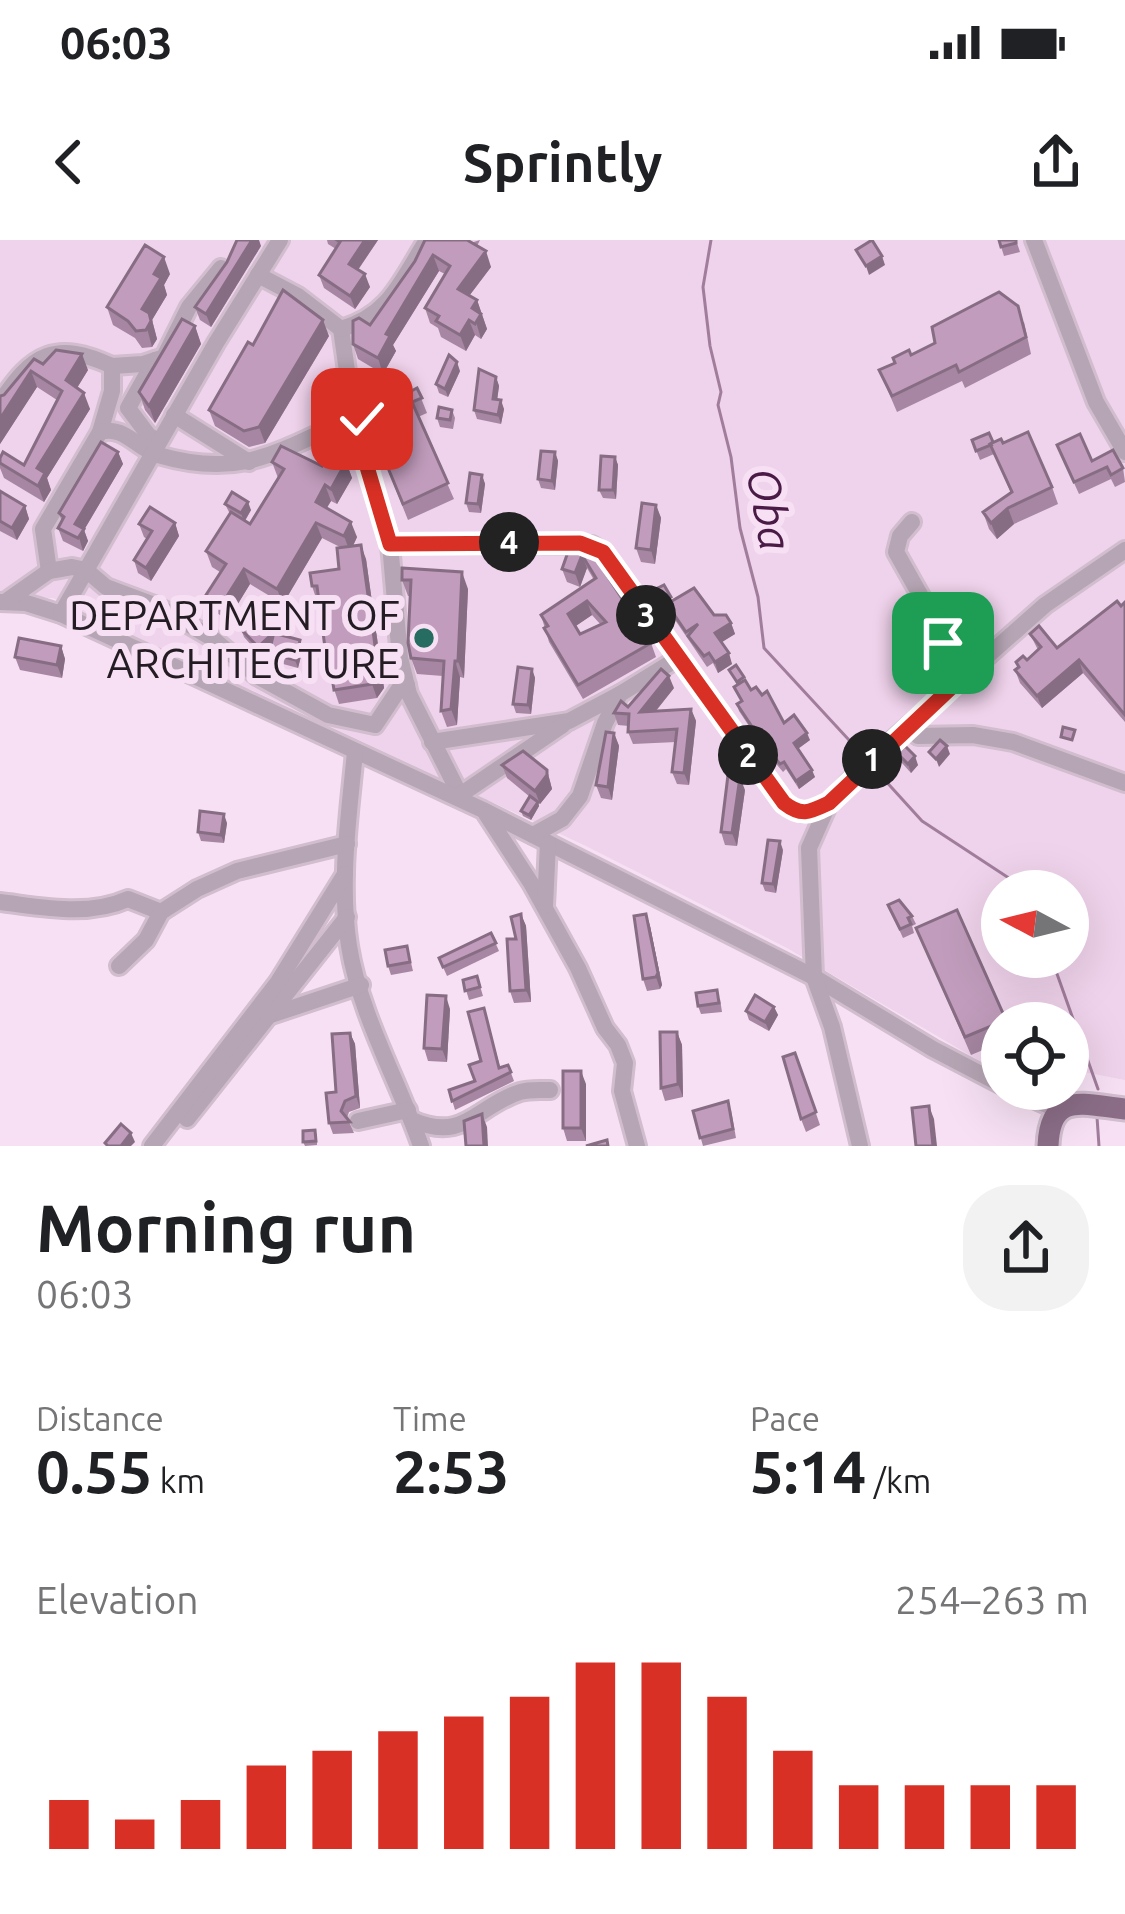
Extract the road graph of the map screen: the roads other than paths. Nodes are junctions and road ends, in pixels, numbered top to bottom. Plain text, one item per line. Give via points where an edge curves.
1 (280, 240) edge
2 (427, 240) edge
3 (1034, 240) edge
4 (221, 268) edge
5 (258, 275) junction
6 (340, 329) junction
7 (155, 360) junction
8 (112, 366) junction
9 (0, 371) edge
10 (21, 371) junction
11 (0, 403) edge
12 (352, 406) junction
13 (174, 416) junction
14 (337, 425) junction
15 (356, 430) junction
16 (100, 432) junction
17 (156, 447) junction
18 (1125, 452) edge
19 (249, 462) junction
20 (912, 523) dead end
21 (390, 544) junction
22 (1125, 550) edge
23 (86, 570) junction
24 (49, 571) junction
25 (2, 602) edge
26 (61, 614) junction
27 (677, 659) junction
28 (972, 668) junction
29 (407, 686) junction
30 (620, 694) junction
31 (568, 722) junction
32 (918, 736) dead end
33 (432, 742) junction
34 (355, 752) junction
35 (1125, 783) edge
36 (461, 797) junction
37 (784, 803) junction
38 (829, 803) junction
39 (483, 810) junction
40 (540, 839) junction
41 (347, 844) junction
42 (809, 848) junction
43 (346, 872) junction
44 (0, 902) edge
45 (545, 907) junction
46 (161, 912) junction
47 (347, 917) junction
48 (119, 966) dead end
49 (814, 977) junction
50 (361, 986) junction
51 (270, 1015) junction
52 (981, 1074) edge
53 (550, 1090) dead end
54 (1089, 1105) edge
55 (1125, 1108) edge
56 (1058, 1110) edge
57 (410, 1115) junction
58 (358, 1121) dead end
59 (152, 1146) edge
60 (164, 1146) edge
61 (421, 1146) edge
62 (637, 1146) edge
63 (860, 1146) edge
64 (1048, 1146) edge

1 - 5 street
2 - 6 street via 374,317
3 - 18 street via 1096,402
4 - 7 street
5 - 6 street
5 - 13 street
6 - 12 street
7 - 8 street
7 - 17 street via 128,408
8 - 10 street via 57,350
8 - 16 street
9 - 10 street
10 - 11 street
12 - 14 street via 337,412
12 - 15 street via 361,414
13 - 17 street
13 - 19 street
14 - 15 street
14 - 19 street
15 - 21 street
16 - 17 street via 120,431
16 - 24 street via 43,529
17 - 19 street via 203,464
17 - 23 street
20 - 28 street via 896,553 943,643
21 - 27 street via 592,545
21 - 29 street
22 - 28 street
23 - 24 street
23 - 26 street
23 - 29 street via 205,634 257,676 328,715 374,725
24 - 25 street
25 - 26 street
26 - 34 street
27 - 30 street
27 - 37 street
28 - 38 street
29 - 33 street
30 - 31 street
30 - 40 street via 580,796
31 - 33 street
31 - 36 street
32 - 35 street via 1012,742
33 - 36 street
34 - 36 street
34 - 41 street
36 - 39 street
37 - 38 street via 803,813
37 - 42 street
38 - 42 street
39 - 40 street
39 - 45 street
40 - 45 street
40 - 49 street
41 - 43 street
41 - 46 street via 237,871
42 - 49 street
43 - 47 street
43 - 59 street via 278,982
44 - 46 street via 65,909 128,899
45 - 62 street via 618,1045
46 - 48 street
47 - 50 street
47 - 51 street
49 - 52 street
49 - 63 street
50 - 51 street
50 - 57 street
51 - 60 street
53 - 57 street via 521,1092 453,1128 429,1128
54 - 55 main road
56 - 64 main road
57 - 58 street
57 - 61 street

